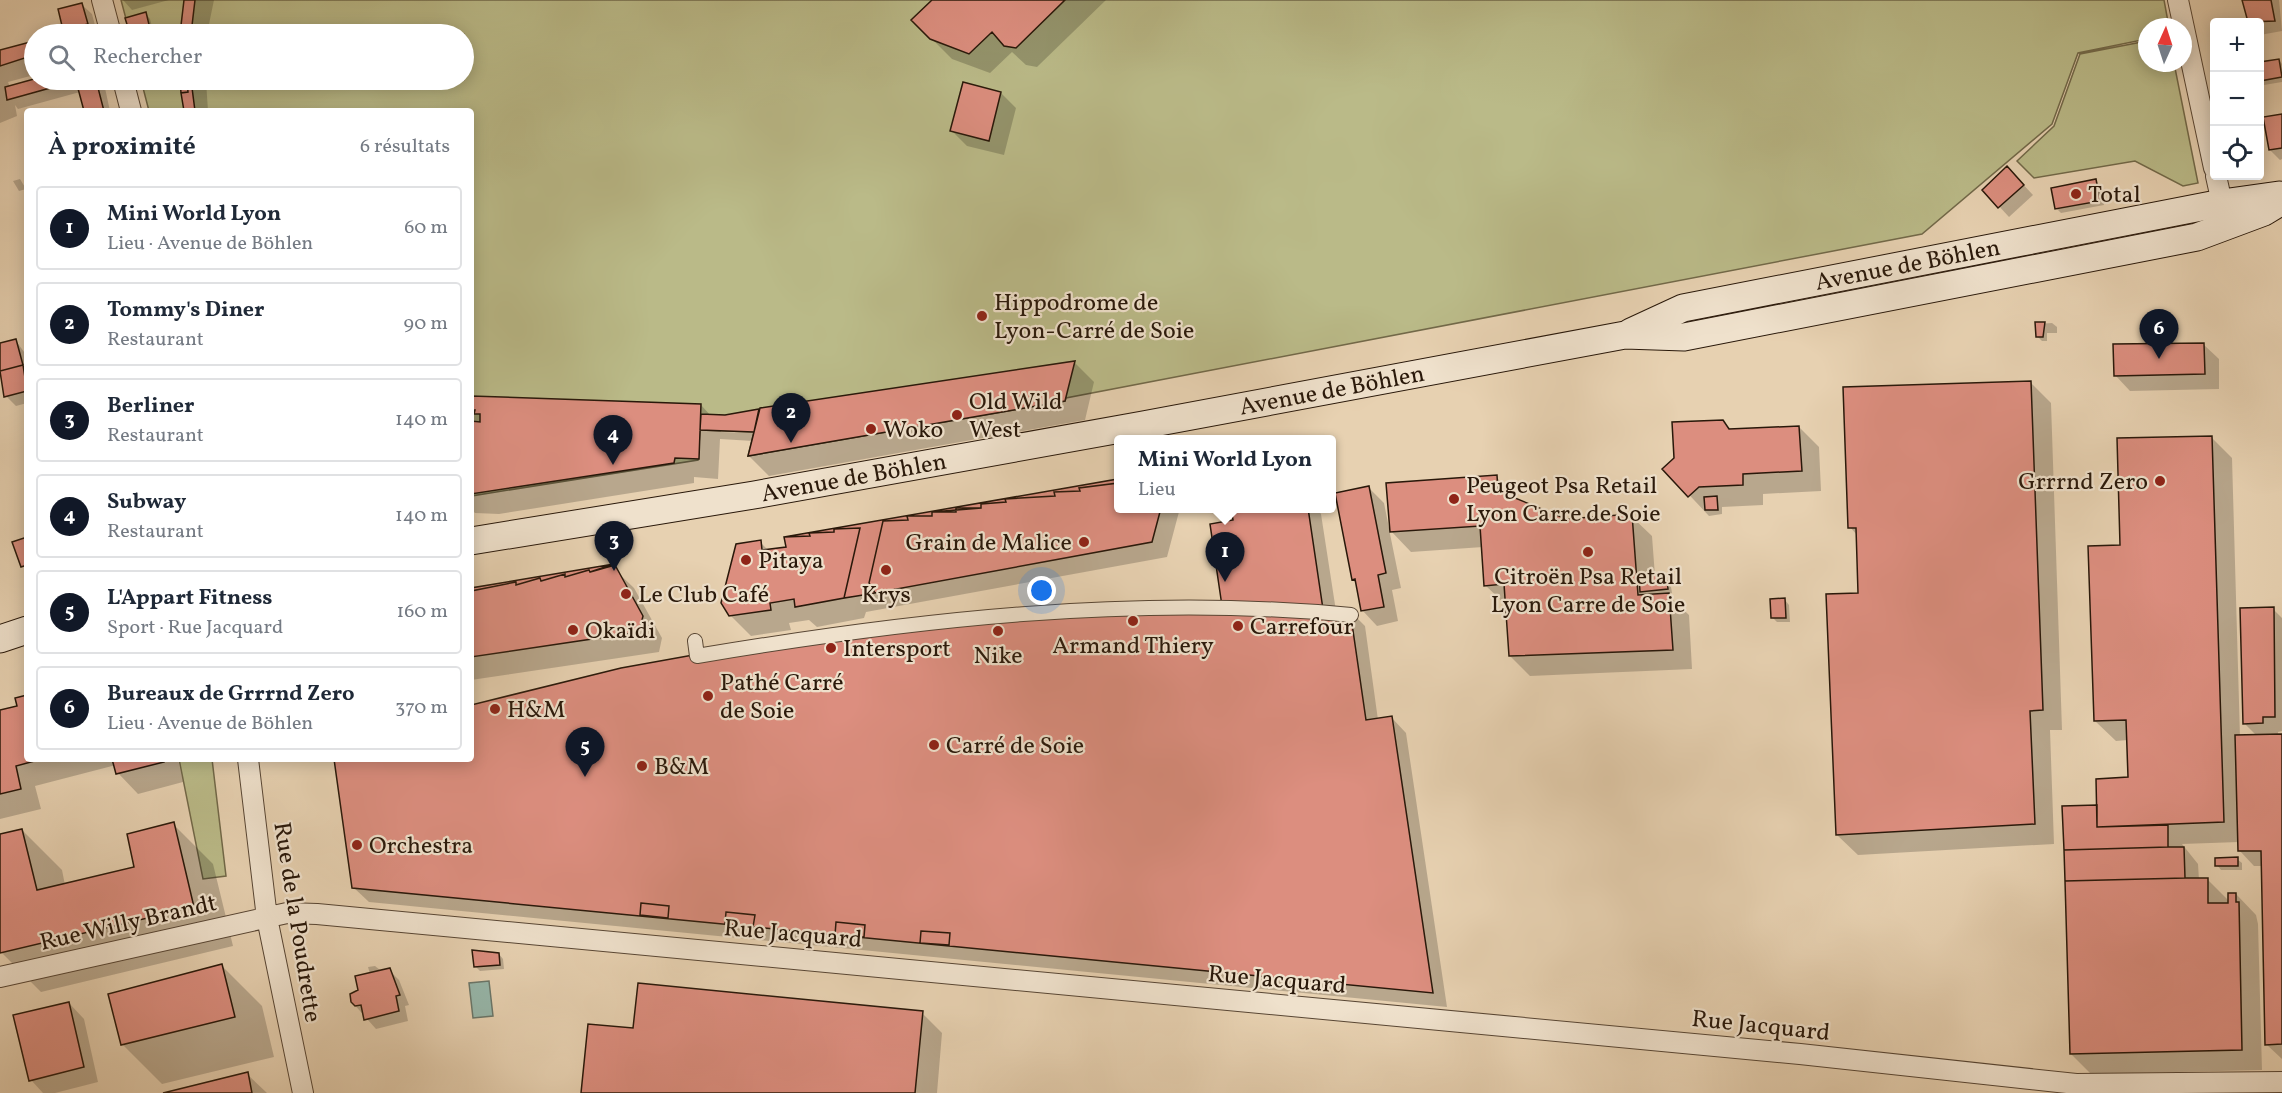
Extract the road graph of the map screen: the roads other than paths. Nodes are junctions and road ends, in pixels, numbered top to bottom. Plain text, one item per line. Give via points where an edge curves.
1 (102, 0) edge
2 (2178, 0) edge
3 (108, 24) edge
4 (126, 90) edge
5 (130, 108) edge
6 (2210, 149) edge
7 (2217, 180) edge
8 (2282, 195) edge
9 (2282, 201) edge
10 (2222, 203) junction
11 (2195, 210) junction
12 (2142, 247) junction
13 (1625, 335) junction
14 (474, 540) edge
15 (1351, 615) dead end
16 (24, 631) edge
17 (0, 639) edge
18 (694, 641) dead end
19 (248, 762) edge
20 (267, 918) junction
21 (0, 977) edge
22 (2282, 1082) edge
23 (303, 1093) edge

1 - 3 street
2 - 6 street
4 - 5 street
7 - 10 street
8 - 10 main road, Avenue de Böhlen
9 - 12 main road, Avenue de Böhlen via 2264,212 2197,237
10 - 11 main road, Avenue de Böhlen
11 - 12 main road, Avenue de Böhlen via 2198,223
11 - 13 main road, Avenue de Böhlen via 1683,308
12 - 13 main road, Avenue de Böhlen via 1684,337
13 - 14 main road, Avenue de Böhlen via 1143,425
15 - 18 street via 1256,607 1033,614 847,633 697,656
16 - 17 main road
19 - 20 street, Rue de la Poudrette
20 - 21 street, Rue Willy Brandt
20 - 22 street, Rue Jacquard via 287,913 329,915 1800,1054 2076,1084
20 - 23 street, Rue de la Poudrette

